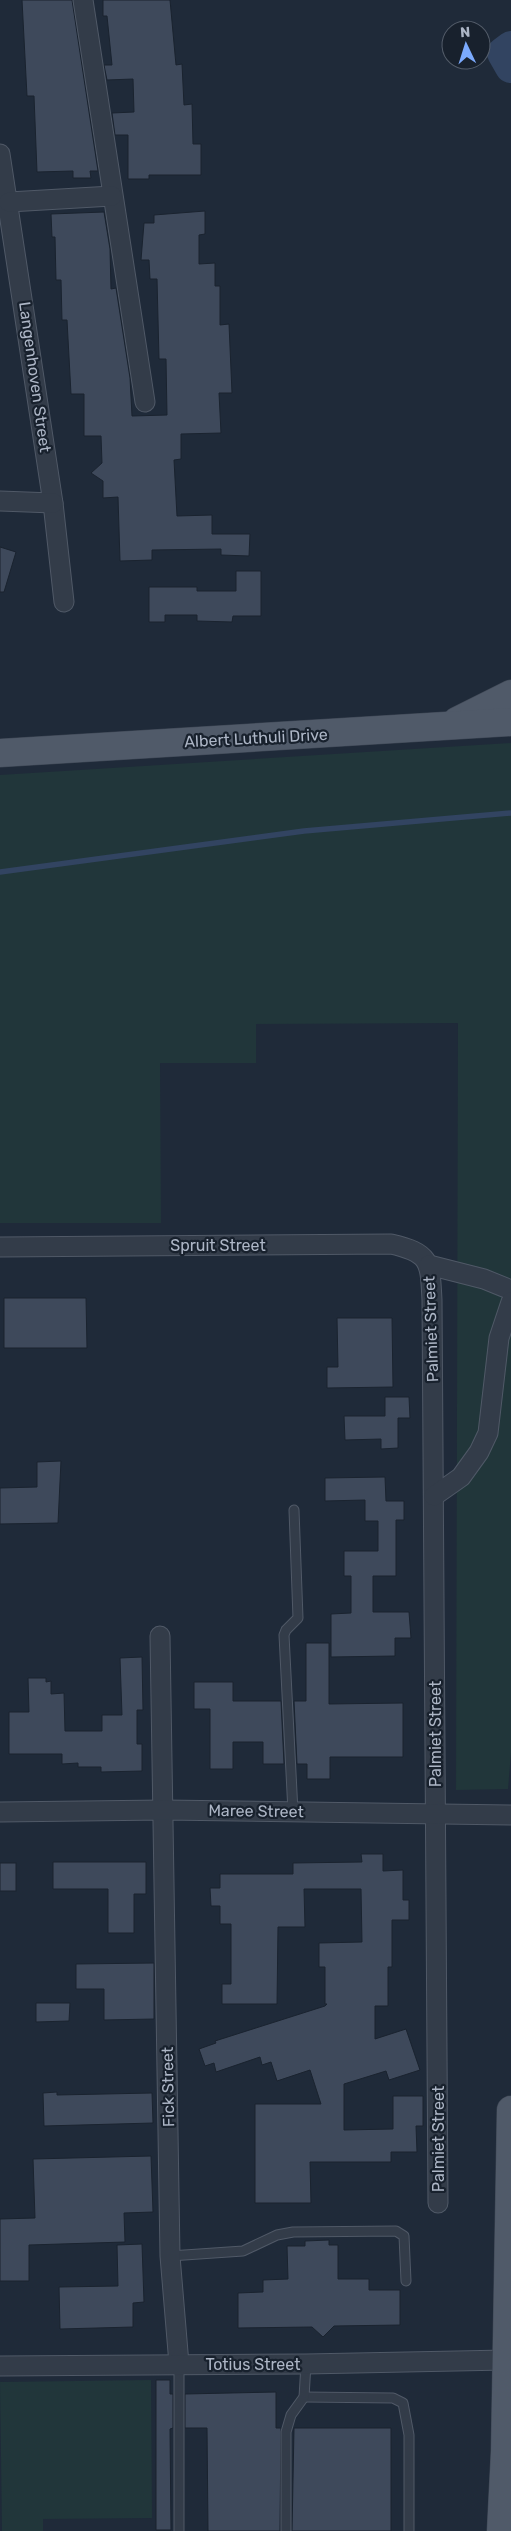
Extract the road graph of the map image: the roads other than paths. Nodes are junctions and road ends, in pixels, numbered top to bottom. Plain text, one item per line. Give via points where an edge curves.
1 (83, 0) edge
2 (0, 154) edge
3 (112, 196) junction
4 (9, 202) junction
5 (145, 402) dead end
6 (0, 501) edge
7 (53, 503) junction
8 (64, 602) dead end
9 (511, 694) edge
10 (511, 722) edge
11 (444, 727) junction
12 (0, 753) edge
13 (0, 1247) edge
14 (428, 1265) junction
15 (511, 1290) edge
16 (511, 1302) edge
17 (434, 1496) junction
18 (294, 1510) dead end
19 (160, 1636) dead end
20 (164, 1810) junction
21 (0, 1812) edge
22 (293, 1812) junction
23 (436, 1813) junction
24 (511, 1815) edge
25 (511, 2110) edge
26 (438, 2203) dead end
27 (170, 2256) junction
28 (406, 2281) dead end
29 (506, 2360) junction
30 (179, 2364) junction
31 (306, 2364) junction
32 (0, 2366) edge
33 (304, 2397) junction
34 (505, 2452) junction
35 (511, 2491) edge
36 (179, 2531) edge
37 (286, 2531) edge
38 (409, 2531) edge
39 (501, 2531) edge

1 - 3 street
2 - 4 street, Langenhoven Street
3 - 4 street
3 - 5 street
4 - 7 street, Langenhoven Street
6 - 7 street
7 - 8 street, Langenhoven Street
9 - 11 main road
10 - 11 main road, Albert Luthuli Drive
11 - 12 main road, Albert Luthuli Drive
13 - 14 street, Spruit Street via 391,1244 420,1253
14 - 15 street via 484,1279
14 - 17 street, Palmiet Street via 432,1300
16 - 17 street via 499,1338 488,1433 461,1477
17 - 23 street, Palmiet Street
18 - 22 lane via 298,1618 284,1634
19 - 20 street, Fick Street
20 - 21 street, Maree Street
20 - 22 street, Maree Street
20 - 27 street, Fick Street
22 - 23 street, Maree Street
23 - 24 street, Maree Street
23 - 26 street, Palmiet Street
25 - 29 main road
27 - 28 lane via 243,2251 277,2235 292,2232 396,2231 404,2236
27 - 30 street, Fick Street
29 - 31 street, Totius Street
29 - 34 main road
30 - 31 street, Totius Street
30 - 32 street, Totius Street
30 - 36 lane
31 - 33 lane
33 - 37 lane via 291,2415 286,2432
33 - 38 lane via 393,2398 403,2404 409,2435
34 - 35 main road
34 - 39 main road

